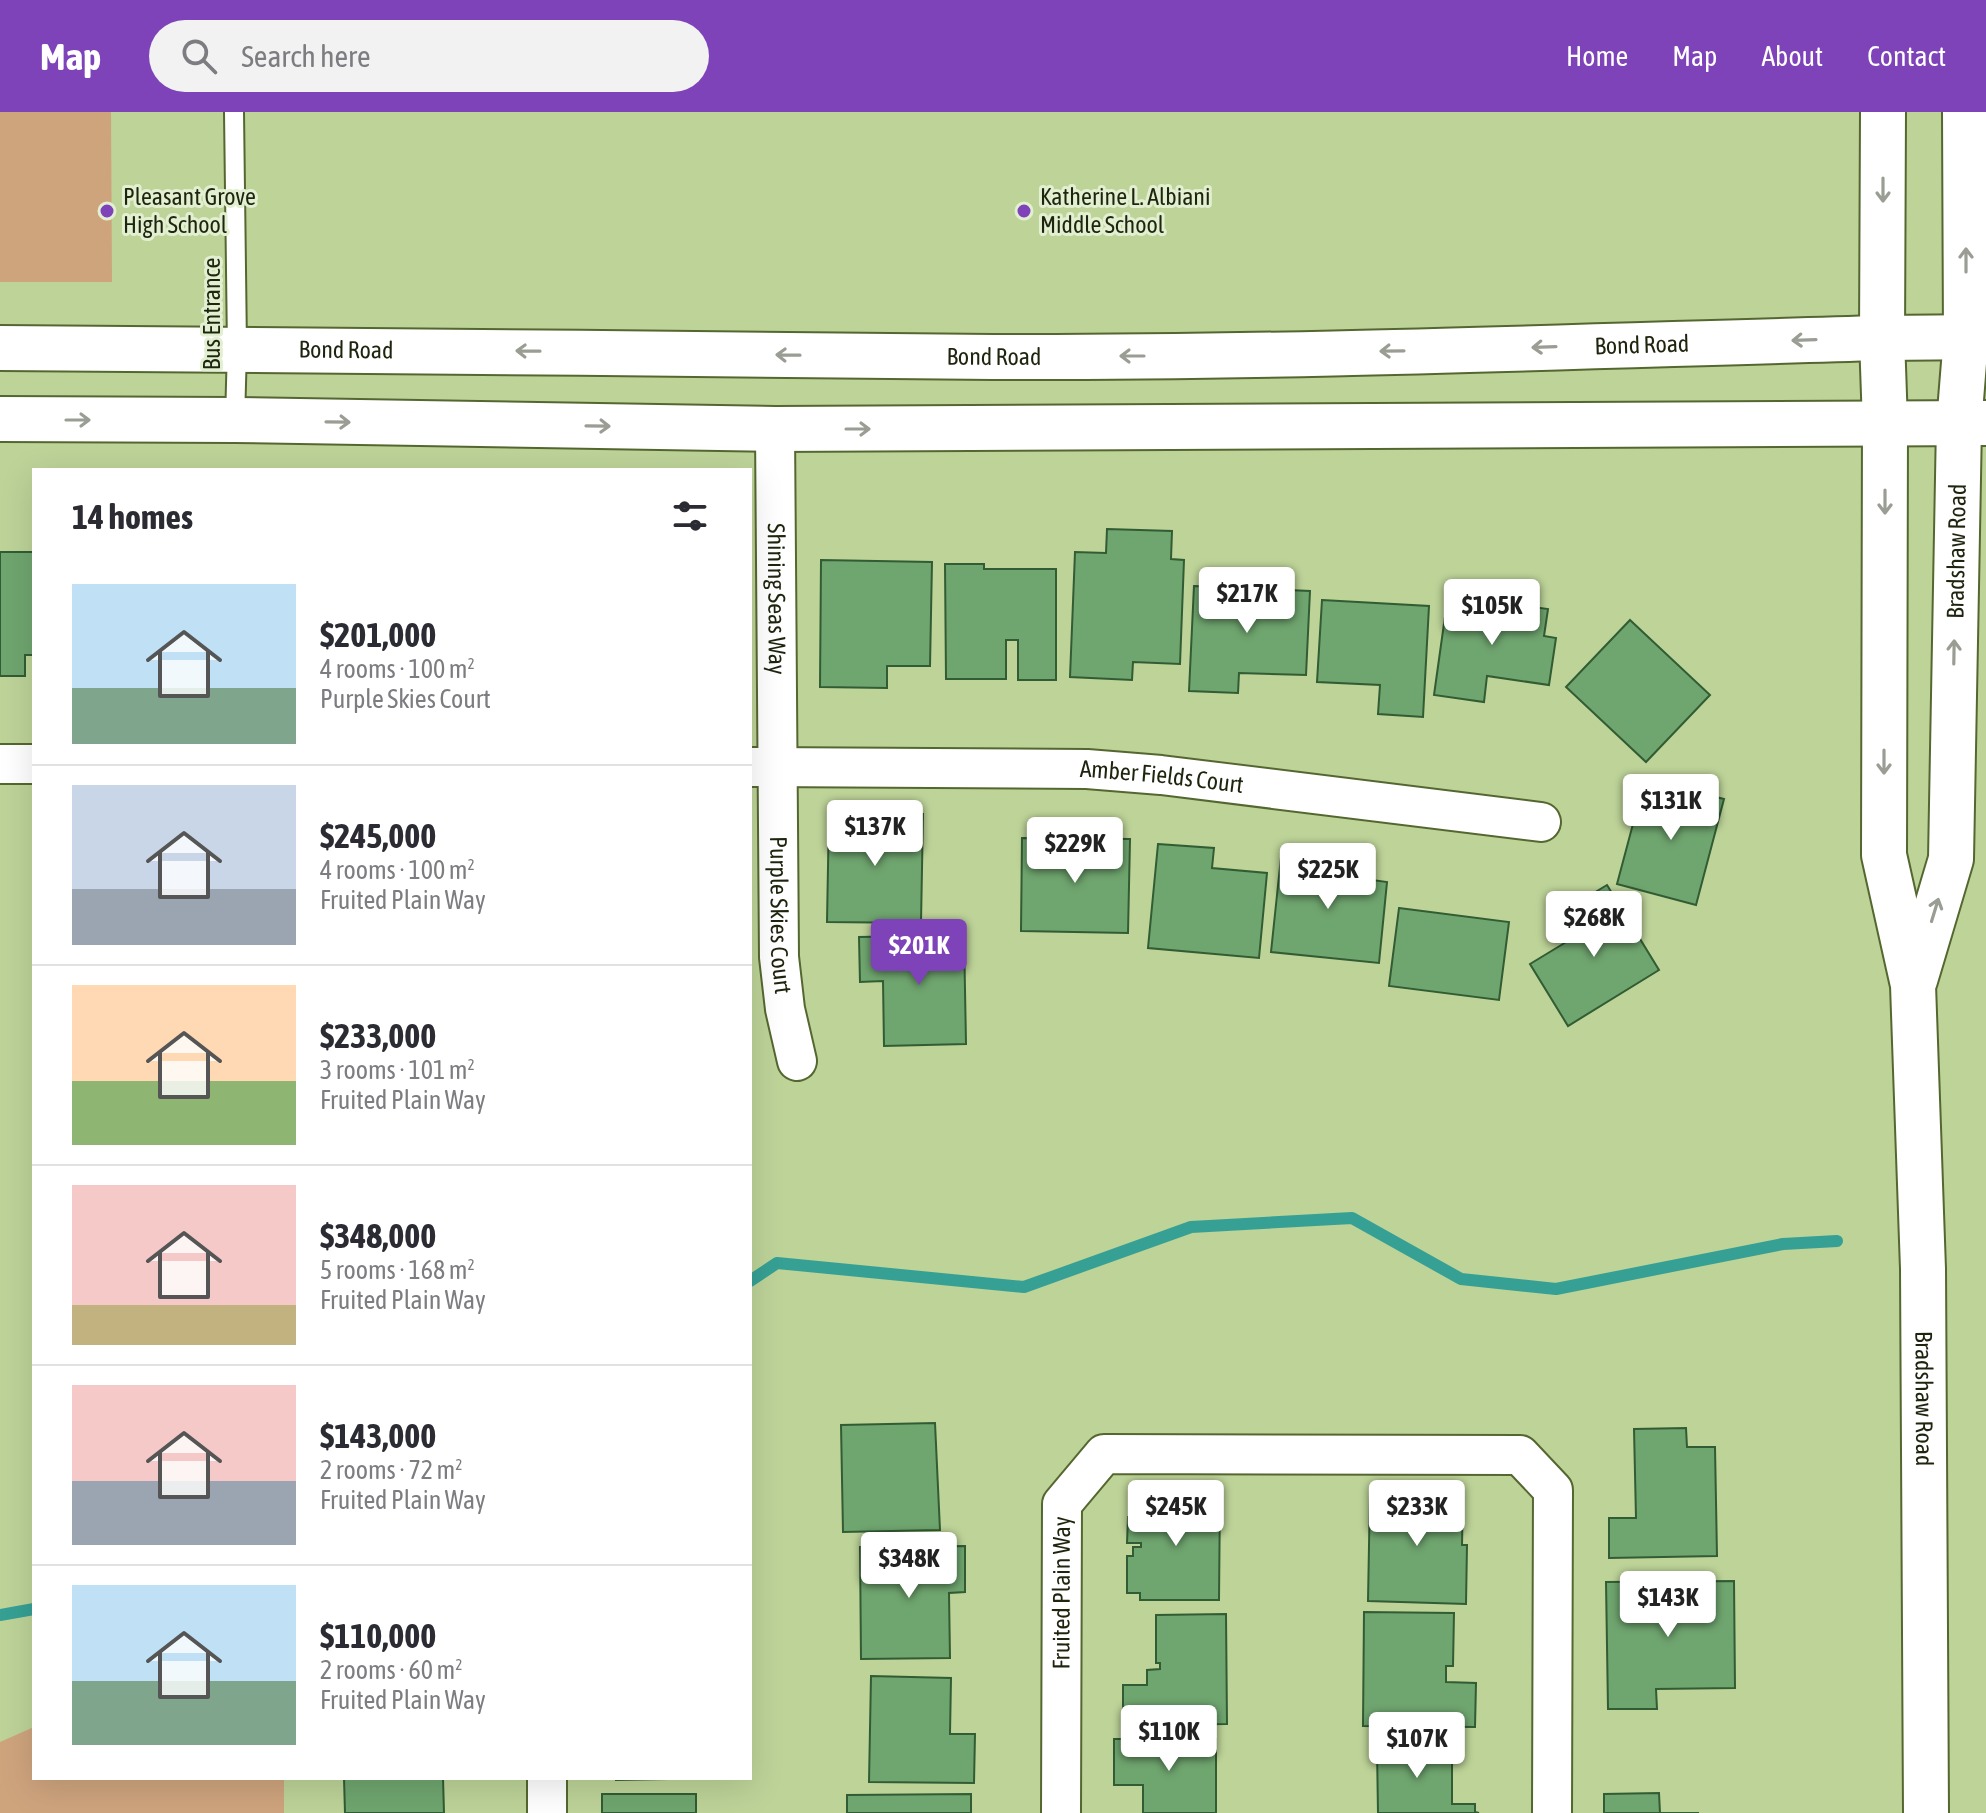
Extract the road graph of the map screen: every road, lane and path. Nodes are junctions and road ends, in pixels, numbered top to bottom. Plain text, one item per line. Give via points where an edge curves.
1 (234, 112) edge
2 (1883, 112) edge
3 (1965, 112) edge
4 (1976, 337) edge
5 (1882, 338) junction
6 (0, 348) edge
7 (237, 348) junction
8 (0, 419) edge
9 (235, 420) junction
10 (1972, 423) edge
11 (1885, 424) junction
12 (775, 429) junction
13 (0, 764) edge
14 (32, 764) edge
15 (764, 767) edge
16 (1541, 822) dead end
17 (1913, 985) junction
18 (797, 1061) dead end
19 (547, 1780) edge
20 (547, 1813) edge
21 (1061, 1813) edge
22 (1552, 1813) edge
23 (1926, 1813) edge

1 - 7 lane, Bus Entrance
2 -> 5 main road, Bradshaw Road
4 -> 3 main road, Bradshaw Road
4 - 5 main road, Bond Road
4 - 10 main road, Bradshaw Road
5 -> 7 main road, Bond Road via 1218,356
5 - 11 main road, Bradshaw Road
6 - 7 main road, Bond Road
7 - 9 lane, Bus Entrance
8 -> 9 main road
9 -> 12 main road
10 - 11 main road
17 -> 10 main road, Bradshaw Road via 1951,859
12 -> 11 main road
11 -> 17 main road, Bradshaw Road via 1884,855
12 - 15 street, Shining Seas Way
13 - 14 street
15 - 16 street, Amber Fields Court via 1087,769
15 - 18 street, Purple Skies Court via 779,957
17 - 23 main road, Bradshaw Road via 1923,1269
19 - 20 street
21 - 22 street, Fruited Plain Way via 1062,1504 1104,1454 1520,1455 1553,1490

